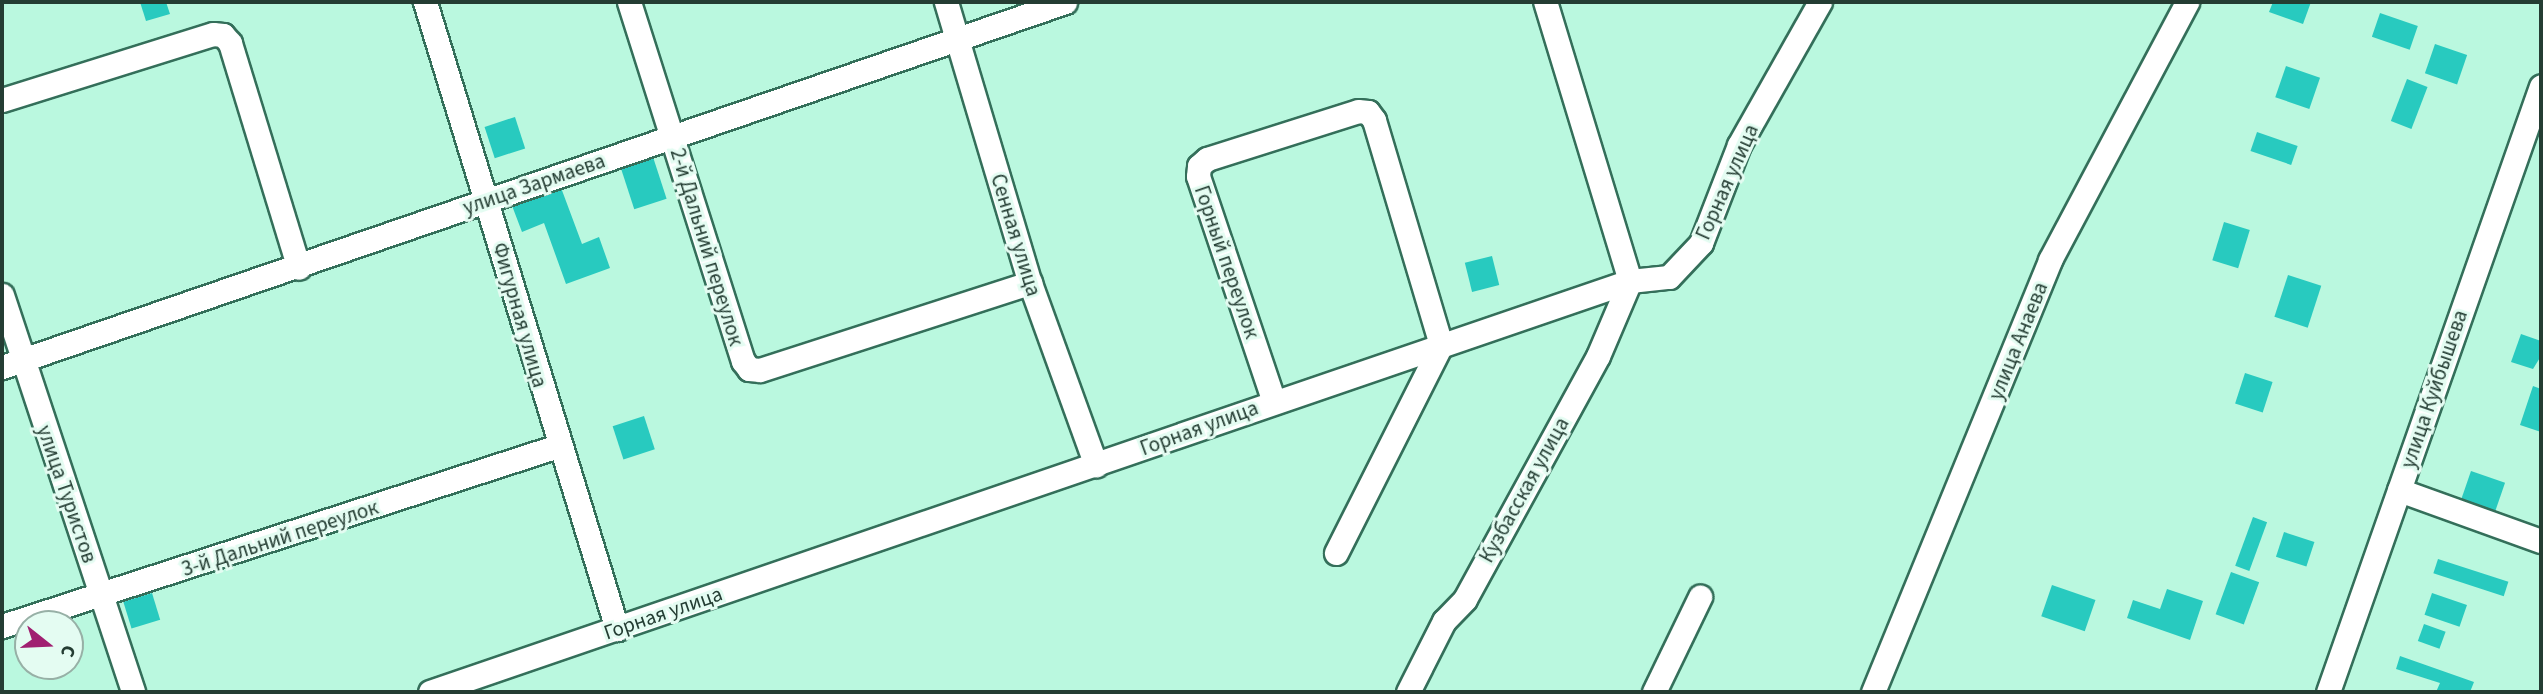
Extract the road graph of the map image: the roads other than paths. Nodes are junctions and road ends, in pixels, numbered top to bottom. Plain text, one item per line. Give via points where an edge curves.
1 (425, 2) edge
2 (629, 2) edge
3 (946, 2) edge
4 (1065, 2) edge
5 (1545, 2) edge
6 (1820, 2) edge
7 (2187, 2) edge
8 (957, 38) junction
9 (2541, 86) edge
10 (2, 100) edge
11 (672, 137) junction
12 (487, 200) junction
13 (299, 268) junction
14 (1630, 281) junction
15 (1030, 283) junction
16 (2, 295) edge
17 (1441, 345) junction
18 (12, 363) edge
19 (1274, 402) junction
20 (558, 446) junction
21 (1096, 465) junction
22 (2399, 490) junction
23 (2541, 541) edge
24 (1336, 553) dead end
25 (102, 597) junction
26 (1700, 597) dead end
27 (2, 626) edge
28 (617, 629) junction
29 (133, 692) edge
30 (430, 692) edge
31 (1408, 692) edge
32 (1654, 692) edge
33 (1873, 692) edge
34 (2328, 692) edge

1 - 12 street, Фигурная улица
2 - 11 street, 2-й Дальний переулок
3 - 8 street, Сенная улица
4 - 8 street, улица Зармаева
5 - 14 street
6 - 14 street, Горная улица via 1739,145 1701,243 1669,276
7 - 33 street, улица Анаева via 2050,260
8 - 11 street, улица Зармаева
8 - 15 street, Сенная улица
9 - 22 street, улица Куйбышева
10 - 13 street via 213,34 223,35 230,43
11 - 12 street, улица Зармаева
11 - 15 street, 2-й Дальний переулок via 743,361 750,369 760,370
12 - 13 street, улица Зармаева
12 - 20 street, Фигурная улица
13 - 18 street, улица Зармаева
14 - 17 street, Горная улица
14 - 31 street, Кузбасская улица via 1598,356
15 - 21 street, Сенная улица
16 - 18 street, улица Туристов
17 - 19 street, Горная улица
17 - 19 street, Горный переулок via 1368,112 1358,111 1207,159 1199,166 1198,176
17 - 24 street
18 - 25 street, улица Туристов
19 - 21 street, Горная улица
20 - 25 street, 3-й Дальний переулок
20 - 28 street, Фигурная улица
21 - 28 street, Горная улица
22 - 23 street
22 - 34 street, улица Куйбышева
25 - 27 street, 3-й Дальний переулок
25 - 29 street, улица Туристов
26 - 32 street
28 - 30 street, Горная улица

